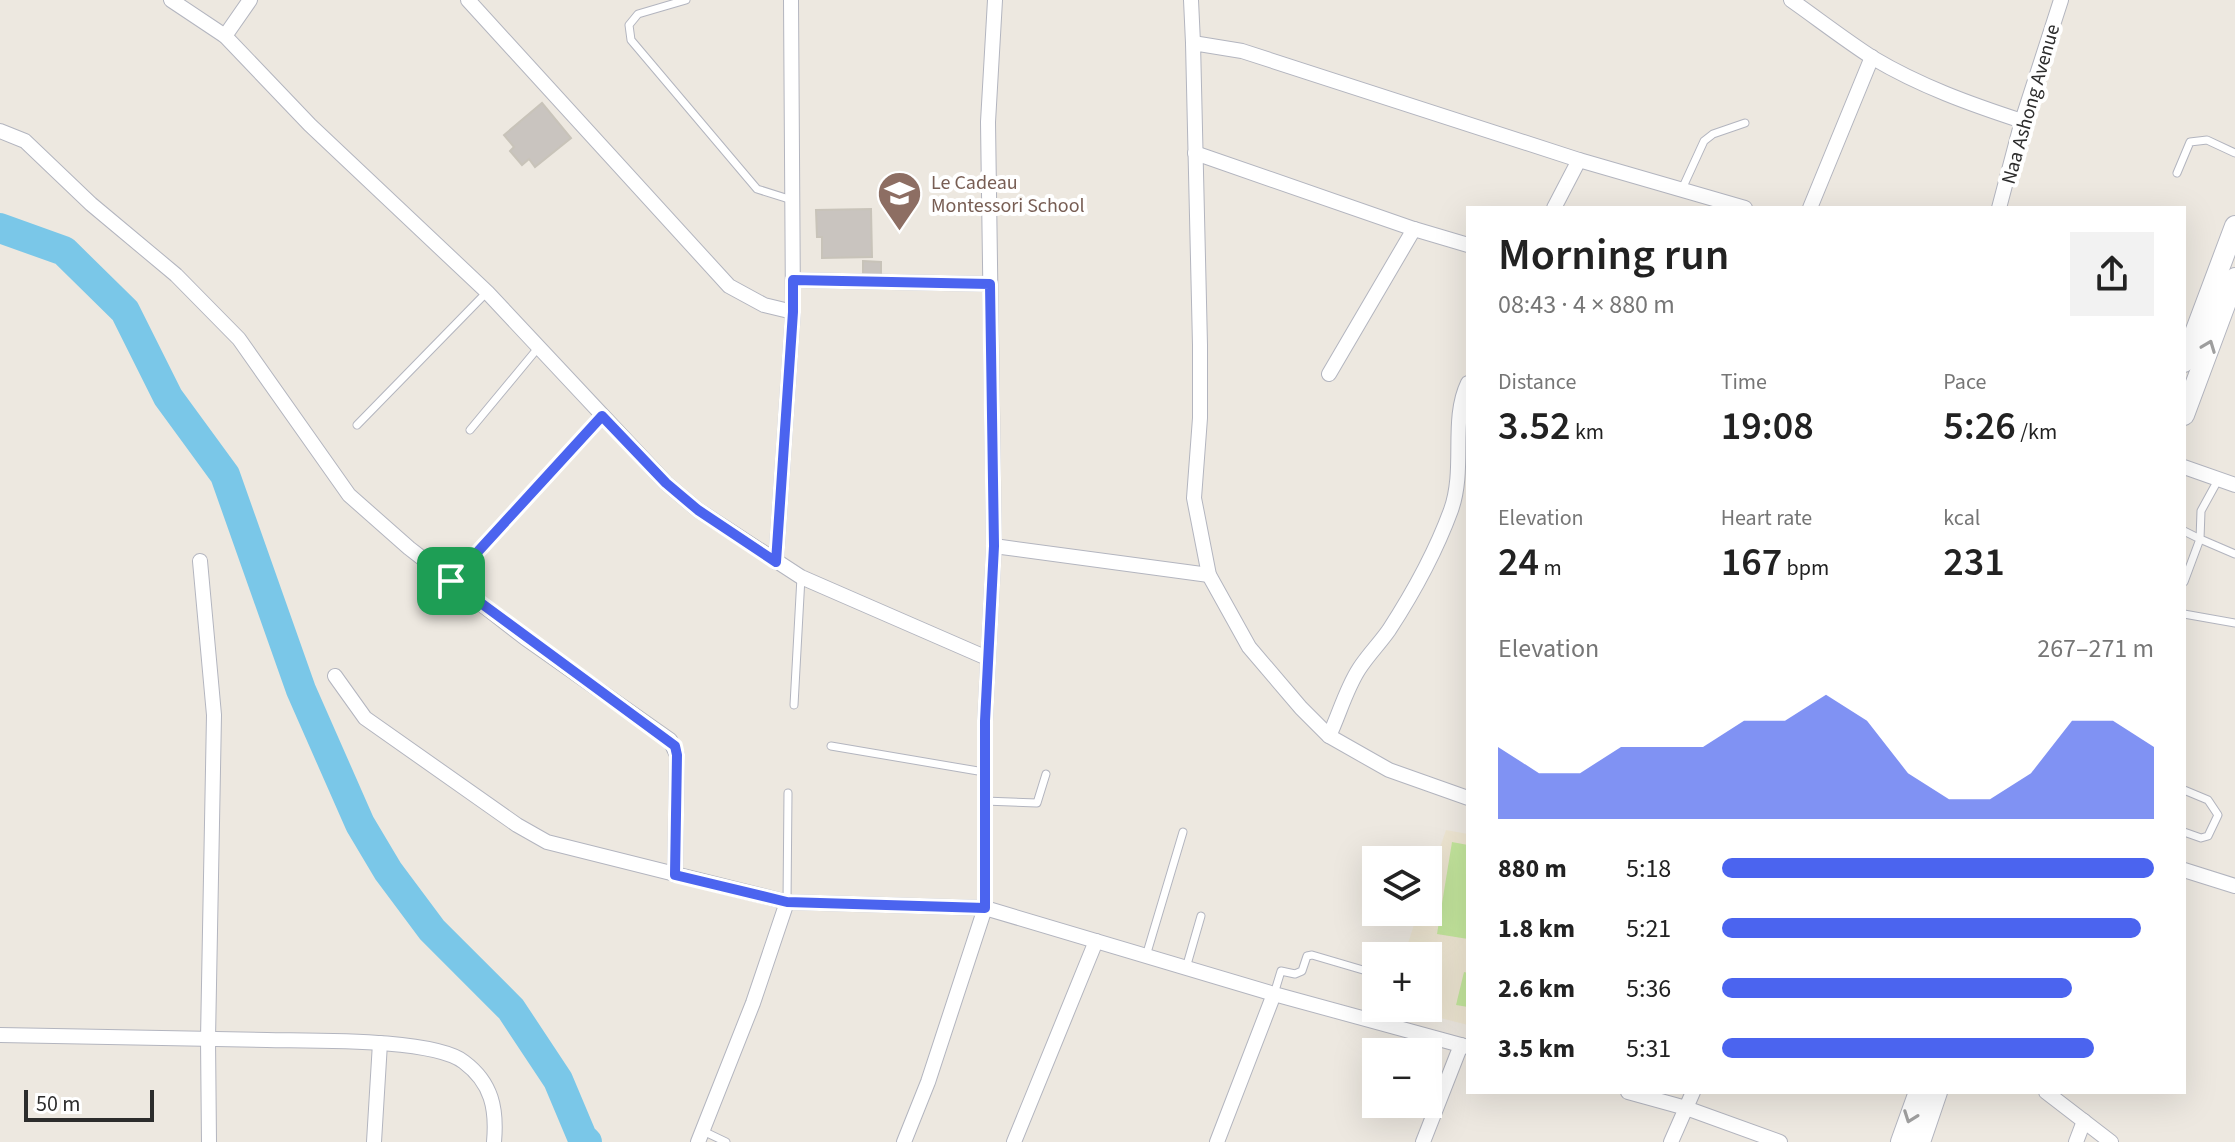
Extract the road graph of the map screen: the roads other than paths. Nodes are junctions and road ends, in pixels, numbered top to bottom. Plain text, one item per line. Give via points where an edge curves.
1 (171, 0) edge
2 (250, 0) edge
3 (468, 0) edge
4 (686, 0) edge
5 (791, 0) edge
6 (995, 0) edge
7 (1191, 0) edge
8 (1791, 0) edge
9 (2061, 0) edge
10 (225, 36) junction
11 (1193, 43) junction
12 (1872, 57) junction
13 (2022, 121) junction
14 (1745, 123) dead end
15 (0, 131) edge
16 (1195, 153) junction
17 (2235, 153) edge
18 (1579, 160) junction
19 (2177, 173) dead end
20 (1682, 189) junction
21 (792, 200) junction
22 (1555, 206) edge
23 (1738, 206) edge
24 (1811, 206) edge
25 (2000, 206) edge
26 (2235, 226) edge
27 (1414, 229) junction
28 (1466, 244) edge
29 (2235, 278) edge
30 (793, 280) junction
31 (990, 284) junction
32 (487, 292) junction
33 (793, 312) junction
34 (538, 348) junction
35 (2186, 357) edge
36 (1329, 374) dead end
37 (1466, 387) edge
38 (2186, 410) edge
39 (602, 416) junction
40 (357, 425) dead end
41 (470, 430) dead end
42 (2186, 468) edge
43 (2219, 479) junction
44 (2235, 485) edge
45 (2186, 532) edge
46 (2200, 539) junction
47 (994, 546) junction
48 (2235, 554) edge
49 (200, 561) dead end
50 (776, 562) junction
51 (1209, 575) junction
52 (801, 577) junction
53 (2186, 577) edge
54 (451, 581) junction
55 (2186, 614) edge
56 (2235, 623) edge
57 (987, 658) junction
58 (335, 676) dead end
59 (794, 705) dead end
60 (1329, 736) junction
61 (831, 746) dead end
62 (984, 772) junction
63 (1046, 774) dead end
64 (2186, 791) edge
65 (788, 793) dead end
66 (1466, 797) edge
67 (984, 801) junction
68 (1183, 832) dead end
69 (2186, 833) edge
70 (2186, 871) edge
71 (675, 875) junction
72 (2235, 886) edge
73 (787, 902) junction
74 (985, 908) junction
75 (1201, 916) dead end
76 (1096, 941) junction
77 (1146, 956) junction
78 (1186, 968) junction
79 (1362, 970) edge
80 (1274, 994) junction
81 (0, 1035) edge
82 (208, 1039) junction
83 (380, 1043) junction
84 (1464, 1046) edge
85 (1635, 1094) edge
86 (1692, 1094) edge
87 (1918, 1094) edge
88 (1936, 1094) edge
89 (2049, 1094) edge
90 (1686, 1108) junction
91 (2084, 1121) junction
92 (701, 1136) edge
93 (1747, 1136) edge
94 (209, 1142) edge
95 (374, 1142) edge
96 (494, 1142) edge
97 (726, 1142) edge
98 (904, 1142) edge
99 (1014, 1142) edge
100 (1217, 1142) edge
101 (1423, 1142) edge
102 (1671, 1142) edge
103 (1780, 1142) edge
104 (1901, 1142) edge
105 (1920, 1142) edge
106 (2076, 1142) edge
107 (2111, 1142) edge

1 - 10 street
2 - 10 street
3 - 33 street via 729,286 764,305
4 - 21 lane via 638,14 629,25 631,40 757,189
5 - 21 street
6 - 31 street via 988,122
7 - 11 street
8 - 12 street
9 - 13 street, Naa Ashong Avenue
10 - 32 street via 310,125
11 - 16 street
11 - 18 street via 1242,51
12 - 13 street via 1956,99
12 - 24 street
13 - 25 street, Naa Ashong Avenue
14 - 20 lane via 1704,141
15 - 54 street via 25,141 176,275 239,339 349,495
16 - 27 street
16 - 51 street via 1200,359 1194,498
17 - 19 lane via 2198,139 2190,142
18 - 20 street
18 - 22 street
20 - 23 street
21 - 30 street
26 - 35 main road
27 - 28 street
27 - 36 street
38 -> 29 main road
30 - 31 street
30 - 33 street
31 - 47 street
32 - 34 street
32 - 40 lane
33 - 50 street
34 - 39 street
34 - 41 lane
37 - 60 street via 1452,507 1433,553 1358,672
39 - 50 street via 698,510
39 - 54 lane
42 - 43 street
43 - 44 street
43 - 46 lane via 2201,511
45 - 46 lane
46 - 48 lane
46 - 53 lane
47 - 51 street
47 - 57 street
49 - 82 street via 214,715
50 - 52 street
51 - 60 street via 1249,647
52 - 57 street
52 - 59 lane
54 - 71 street via 675,746
55 - 56 lane
57 - 62 street
58 - 71 street via 365,718 517,825 547,842
60 - 66 street via 1389,770
61 - 62 lane
62 - 67 street
63 - 67 lane via 1037,803
64 - 69 lane via 2208,800 2218,815 2208,836
65 - 73 lane
67 - 74 street
68 - 77 lane
70 - 72 street
71 - 73 street
73 - 74 street
73 - 92 street
74 - 76 street
74 - 98 street
75 - 78 lane
76 - 77 street
76 - 99 street
77 - 78 street
78 - 80 street
79 - 80 lane via 1307,956 1302,971 1281,971
80 - 84 street
80 - 100 street
81 - 82 street
82 - 83 street
82 - 94 street
83 - 95 street
83 - 96 street via 448,1053 464,1061 486,1082 495,1106
84 - 101 street
85 - 90 street
86 - 90 street
87 -> 104 main road
88 - 105 main road
89 - 91 street
90 - 93 street
90 - 102 street
91 - 106 street
91 - 107 street
92 - 97 lane
93 - 103 street

